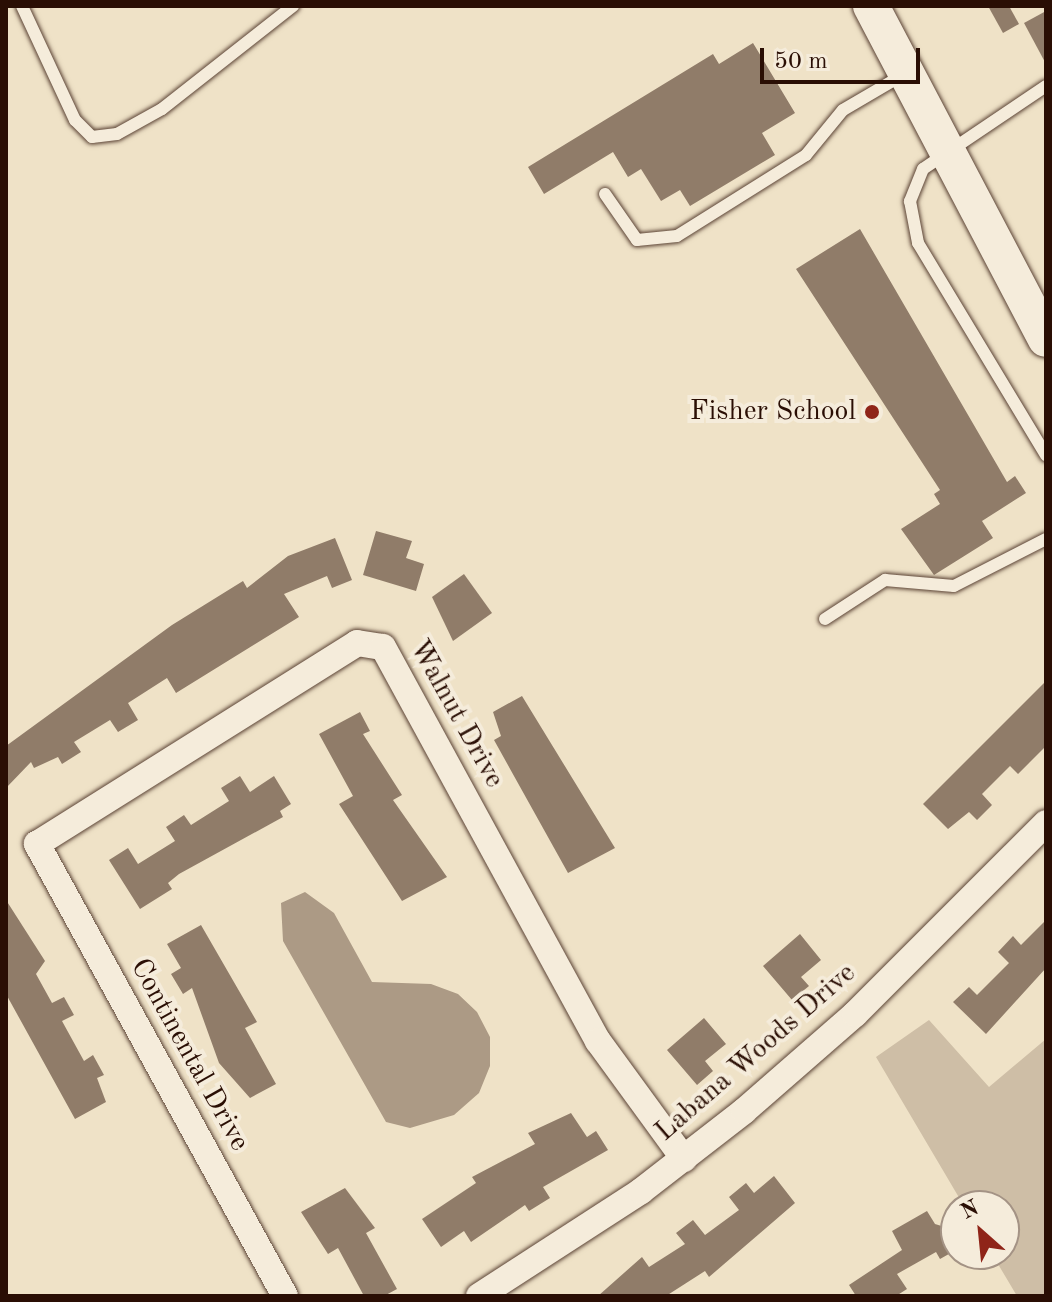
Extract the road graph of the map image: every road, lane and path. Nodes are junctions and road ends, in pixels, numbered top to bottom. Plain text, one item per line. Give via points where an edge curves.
1 (22, 6) edge
2 (293, 6) edge
3 (871, 6) edge
4 (906, 73) junction
5 (1046, 86) edge
6 (947, 151) junction
7 (605, 194) dead end
8 (1046, 339) edge
9 (1046, 455) edge
10 (1046, 539) edge
11 (825, 619) dead end
12 (1046, 823) edge
13 (37, 844) joint
14 (684, 1159) junction
15 (285, 1296) edge
16 (479, 1296) edge

1 - 2 lane via 75,120 92,137 117,134 162,109
3 - 4 street
4 - 6 street
4 - 7 lane via 843,110 806,155 677,236 637,240
5 - 6 lane
6 - 8 street
6 - 9 lane via 923,169 910,201 918,243
10 - 11 lane via 954,586 885,580
12 - 14 street, Labana Woods Drive via 855,1014
13 - 14 street, Walnut Drive via 372,640 389,657 598,1041
13 - 15 street, Continental Drive
14 - 16 street, Labana Woods Drive

